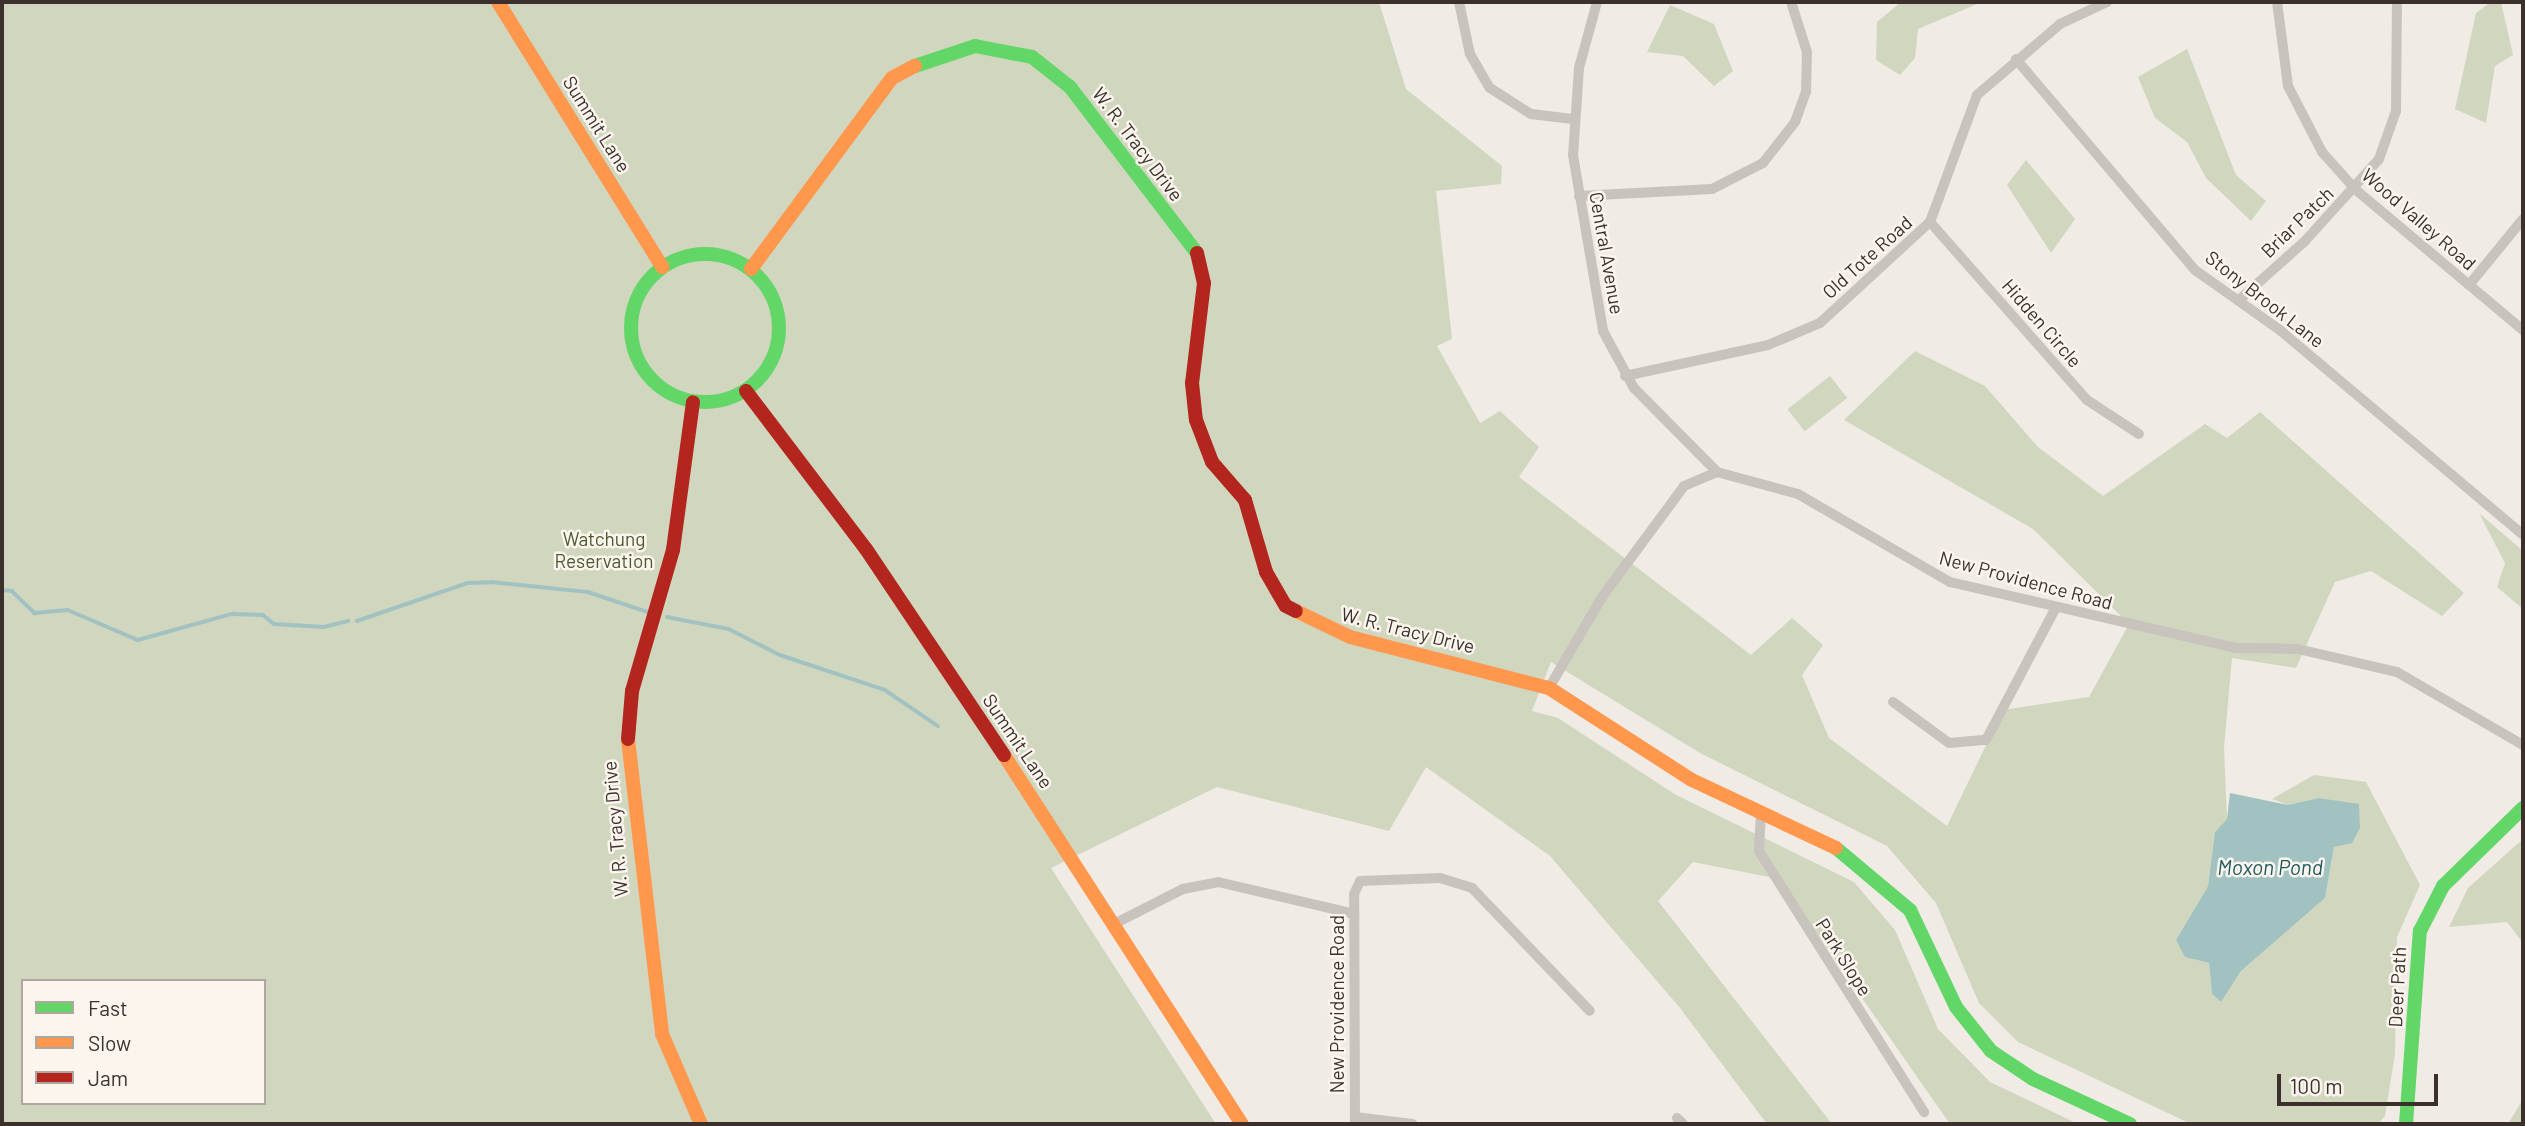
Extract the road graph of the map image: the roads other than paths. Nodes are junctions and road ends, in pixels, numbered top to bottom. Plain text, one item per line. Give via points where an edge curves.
1 (498, 2) edge
2 (1459, 2) edge
3 (1597, 2) edge
4 (1791, 2) edge
5 (2106, 2) edge
6 (2277, 2) edge
7 (2397, 2) edge
8 (2016, 59) junction
9 (1573, 119) junction
10 (2356, 190) junction
11 (1579, 196) junction
12 (2523, 219) edge
13 (1930, 222) junction
14 (663, 267) junction
15 (751, 269) junction
16 (2469, 285) junction
17 (2239, 300) junction
18 (2523, 330) edge
19 (1625, 376) junction
20 (746, 391) junction
21 (693, 402) junction
22 (2139, 435) dead end
23 (1717, 472) junction
24 (2523, 535) edge
25 (2056, 607) junction
26 (1549, 688) junction
27 (1893, 702) dead end
28 (2523, 745) edge
29 (2523, 808) edge
30 (1760, 812) junction
31 (1354, 914) junction
32 (1116, 923) junction
33 (1590, 1011) dead end
34 (1924, 1112) dead end
35 (1355, 1121) edge
36 (701, 1124) edge
37 (1242, 1124) edge
38 (1413, 1124) edge
39 (2130, 1124) edge
40 (2406, 1124) edge

1 - 14 street, Summit Lane
2 - 9 street via 1470,54 1490,88 1531,114
3 - 9 street, Central Avenue
4 - 11 street via 1807,52 1806,92 1795,122 1763,163 1712,189
5 - 8 street, Old Tote Road via 2060,24
6 - 10 street, Wood Valley Road via 2296,109
7 - 10 street, Briar Patch via 2396,111 2379,159
8 - 13 street, Old Tote Road via 1972,103
8 - 17 street, Stony Brook Lane via 2196,270
9 - 11 street, Central Avenue
10 - 16 street, Wood Valley Road
10 - 17 street, Briar Patch
11 - 19 street, Central Avenue via 1603,331
12 - 16 street
13 - 19 street, Old Tote Road via 1820,324 1768,345
13 - 22 street, Hidden Circle via 2087,400
14 - 15 street via 707,253
14 - 21 street via 633,307 636,357 649,378
15 - 20 street via 767,286 780,331 764,375
15 - 26 street, W. R. Tracy Drive via 793,220 865,107 892,79 912,64 964,48 993,46 1032,57 1070,87 1198,254 1204,283 1192,383 1196,420 1212,461 1245,500 1278,596 1295,613 1334,632
16 - 18 street, Wood Valley Road
17 - 24 street, Stony Brook Lane
19 - 23 street, Central Avenue
20 - 21 street
20 - 32 street, Summit Lane via 866,549
21 - 36 street, W. R. Tracy Drive via 673,550 632,691 626,759 662,1034
23 - 25 street, New Providence Road via 1798,494 1937,578
23 - 26 street via 1684,486 1607,589
25 - 27 street via 1986,740 1949,743
25 - 28 street, New Providence Road via 2236,648 2298,649 2397,672
26 - 30 street, W. R. Tracy Drive via 1692,779
29 - 40 street, Deer Path via 2443,886 2420,931
30 - 34 street, Park Slope via 1759,851
30 - 39 street, W. R. Tracy Drive via 1838,847 1888,884 1918,923 1956,1007 1991,1051 2042,1084
31 - 32 street via 1217,882 1183,889
31 - 33 street, New Providence Road via 1356,884 1428,877 1472,888
31 - 35 street, New Providence Road
32 - 37 street, Summit Lane
35 - 38 street

